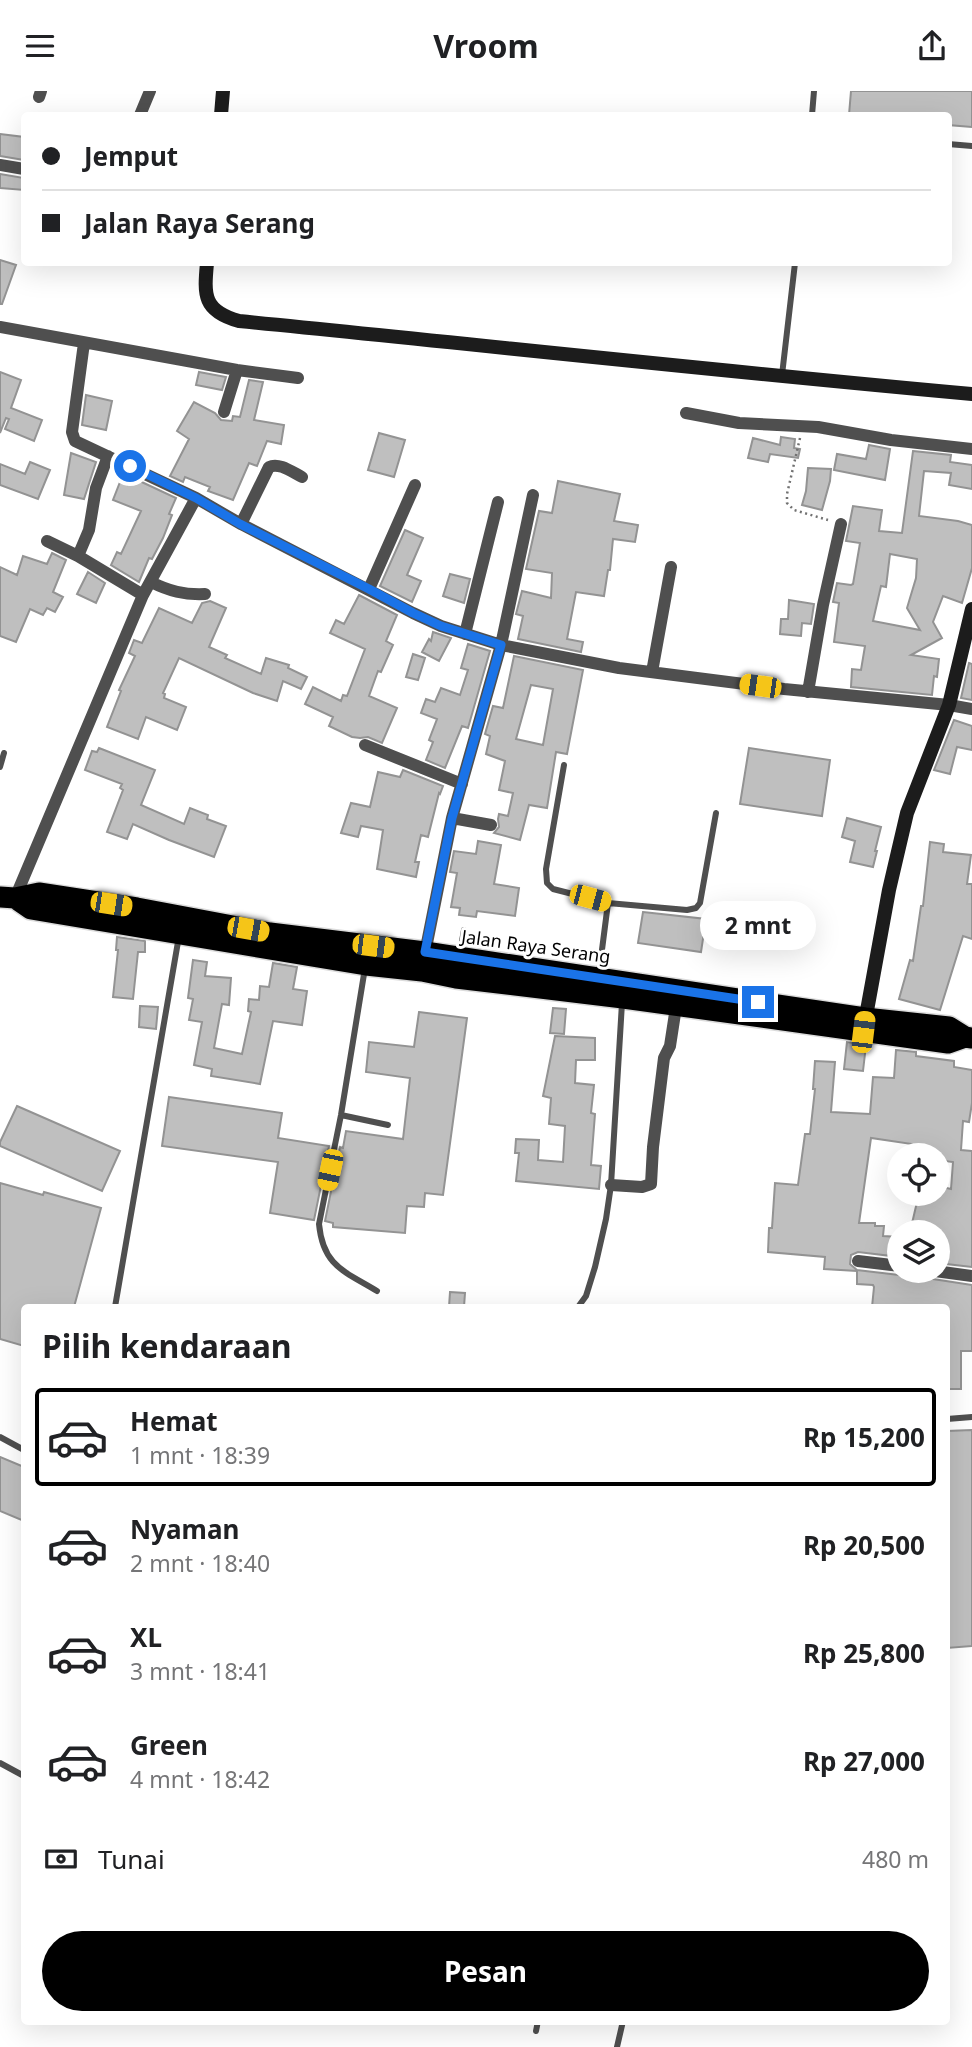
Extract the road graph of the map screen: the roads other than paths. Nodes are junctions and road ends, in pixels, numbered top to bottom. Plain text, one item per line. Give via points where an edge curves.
1 (150, 91) edge
2 (223, 91) edge
3 (814, 91) edge
4 (142, 112) edge
5 (221, 112) edge
6 (812, 112) edge
7 (952, 144) edge
8 (972, 146) edge
9 (0, 165) edge
10 (21, 168) edge
11 (207, 266) edge
12 (795, 266) edge
13 (0, 327) edge
14 (84, 343) junction
15 (237, 370) junction
16 (781, 377) junction
17 (298, 378) dead end
18 (972, 394) edge
19 (225, 412) dead end
20 (687, 413) dead end
21 (972, 449) edge
22 (108, 456) junction
23 (302, 477) dead end
24 (415, 485) dead end
25 (533, 495) dead end
26 (196, 498) junction
27 (498, 502) dead end
28 (240, 524) junction
29 (841, 524) road end
30 (47, 541) dead end
31 (78, 556) junction
32 (671, 568) dead end
33 (151, 583) junction
34 (369, 589) junction
35 (205, 594) dead end
36 (143, 595) junction
37 (972, 609) edge
38 (465, 633) junction
39 (501, 645) junction
40 (652, 672) junction
41 (808, 692) junction
42 (949, 705) junction
43 (972, 709) edge
44 (365, 745) dead end
45 (5, 753) dead end
46 (564, 765) dead end
47 (0, 767) edge
48 (462, 784) junction
49 (716, 813) dead end
50 (452, 818) junction
51 (491, 825) dead end
52 (8, 898) edge
53 (608, 903) junction
54 (181, 925) junction
55 (464, 930) dead end
56 (424, 962) junction
57 (366, 965) junction
58 (457, 968) junction
59 (598, 987) junction
60 (623, 998) junction
61 (676, 1007) junction
62 (864, 1025) junction
63 (969, 1037) edge
64 (341, 1115) junction
65 (387, 1125) dead end
66 (611, 1185) junction
67 (858, 1261) dead end
68 (887, 1264) edge
69 (950, 1273) edge
70 (972, 1276) edge
71 (377, 1291) dead end
72 (116, 1304) edge
73 (581, 1304) edge
74 (972, 1417) edge
75 (950, 1419) edge
76 (0, 1437) edge
77 (21, 1448) edge
78 (0, 1763) edge
79 (21, 1774) edge
80 (537, 2025) edge
81 (622, 2025) edge
82 (536, 2031) dead end
83 (618, 2047) edge

1 - 4 street
2 - 5 street
3 - 6 lane
7 - 8 lane
9 - 10 street
11 - 16 street via 205,293 210,306 239,321
12 - 16 lane
13 - 14 street
14 - 15 street
14 - 22 street via 72,432 75,441
15 - 17 street
15 - 19 street
16 - 18 street
20 - 21 street
22 - 26 street
22 - 31 street
23 - 28 street via 278,465 269,467
24 - 34 street
25 - 39 street
26 - 28 street
26 - 33 street
27 - 38 street
28 - 34 street
29 - 41 street
30 - 31 street
31 - 36 street
32 - 40 street
33 - 35 street via 185,595
33 - 36 street
34 - 38 street via 441,626
36 - 52 street
37 - 42 street
38 - 39 street
39 - 40 street
39 - 48 street
40 - 41 street
41 - 42 street
42 - 43 street
42 - 62 street via 908,813
44 - 48 street
45 - 47 lane
46 - 53 lane via 547,883 552,889
48 - 50 street
49 - 53 lane via 696,908
50 - 51 street
50 - 56 street
52 - 54 highway, Jalan Raya Serang via 31,909
53 - 59 lane
54 - 56 highway, Jalan Raya Serang via 270,933
54 - 57 highway, Jalan Raya Serang
54 - 72 lane
55 - 58 lane
56 - 57 highway, Jalan Raya Serang
56 - 58 highway, Jalan Raya Serang
57 - 64 lane
58 - 59 highway, Jalan Raya Serang
59 - 60 highway, Jalan Raya Serang
59 - 62 highway, Jalan Raya Serang
60 - 61 highway, Jalan Raya Serang
60 - 66 lane
61 - 62 highway, Jalan Raya Serang
61 - 66 street via 664,1058 651,1184
62 - 63 highway, Jalan Raya Serang via 948,1043
64 - 65 lane
64 - 71 lane via 319,1224 321,1242 334,1263
66 - 73 lane via 596,1267
67 - 68 street
69 - 70 street
74 - 75 lane
76 - 77 lane
78 - 79 lane
80 - 82 lane
81 - 83 lane

